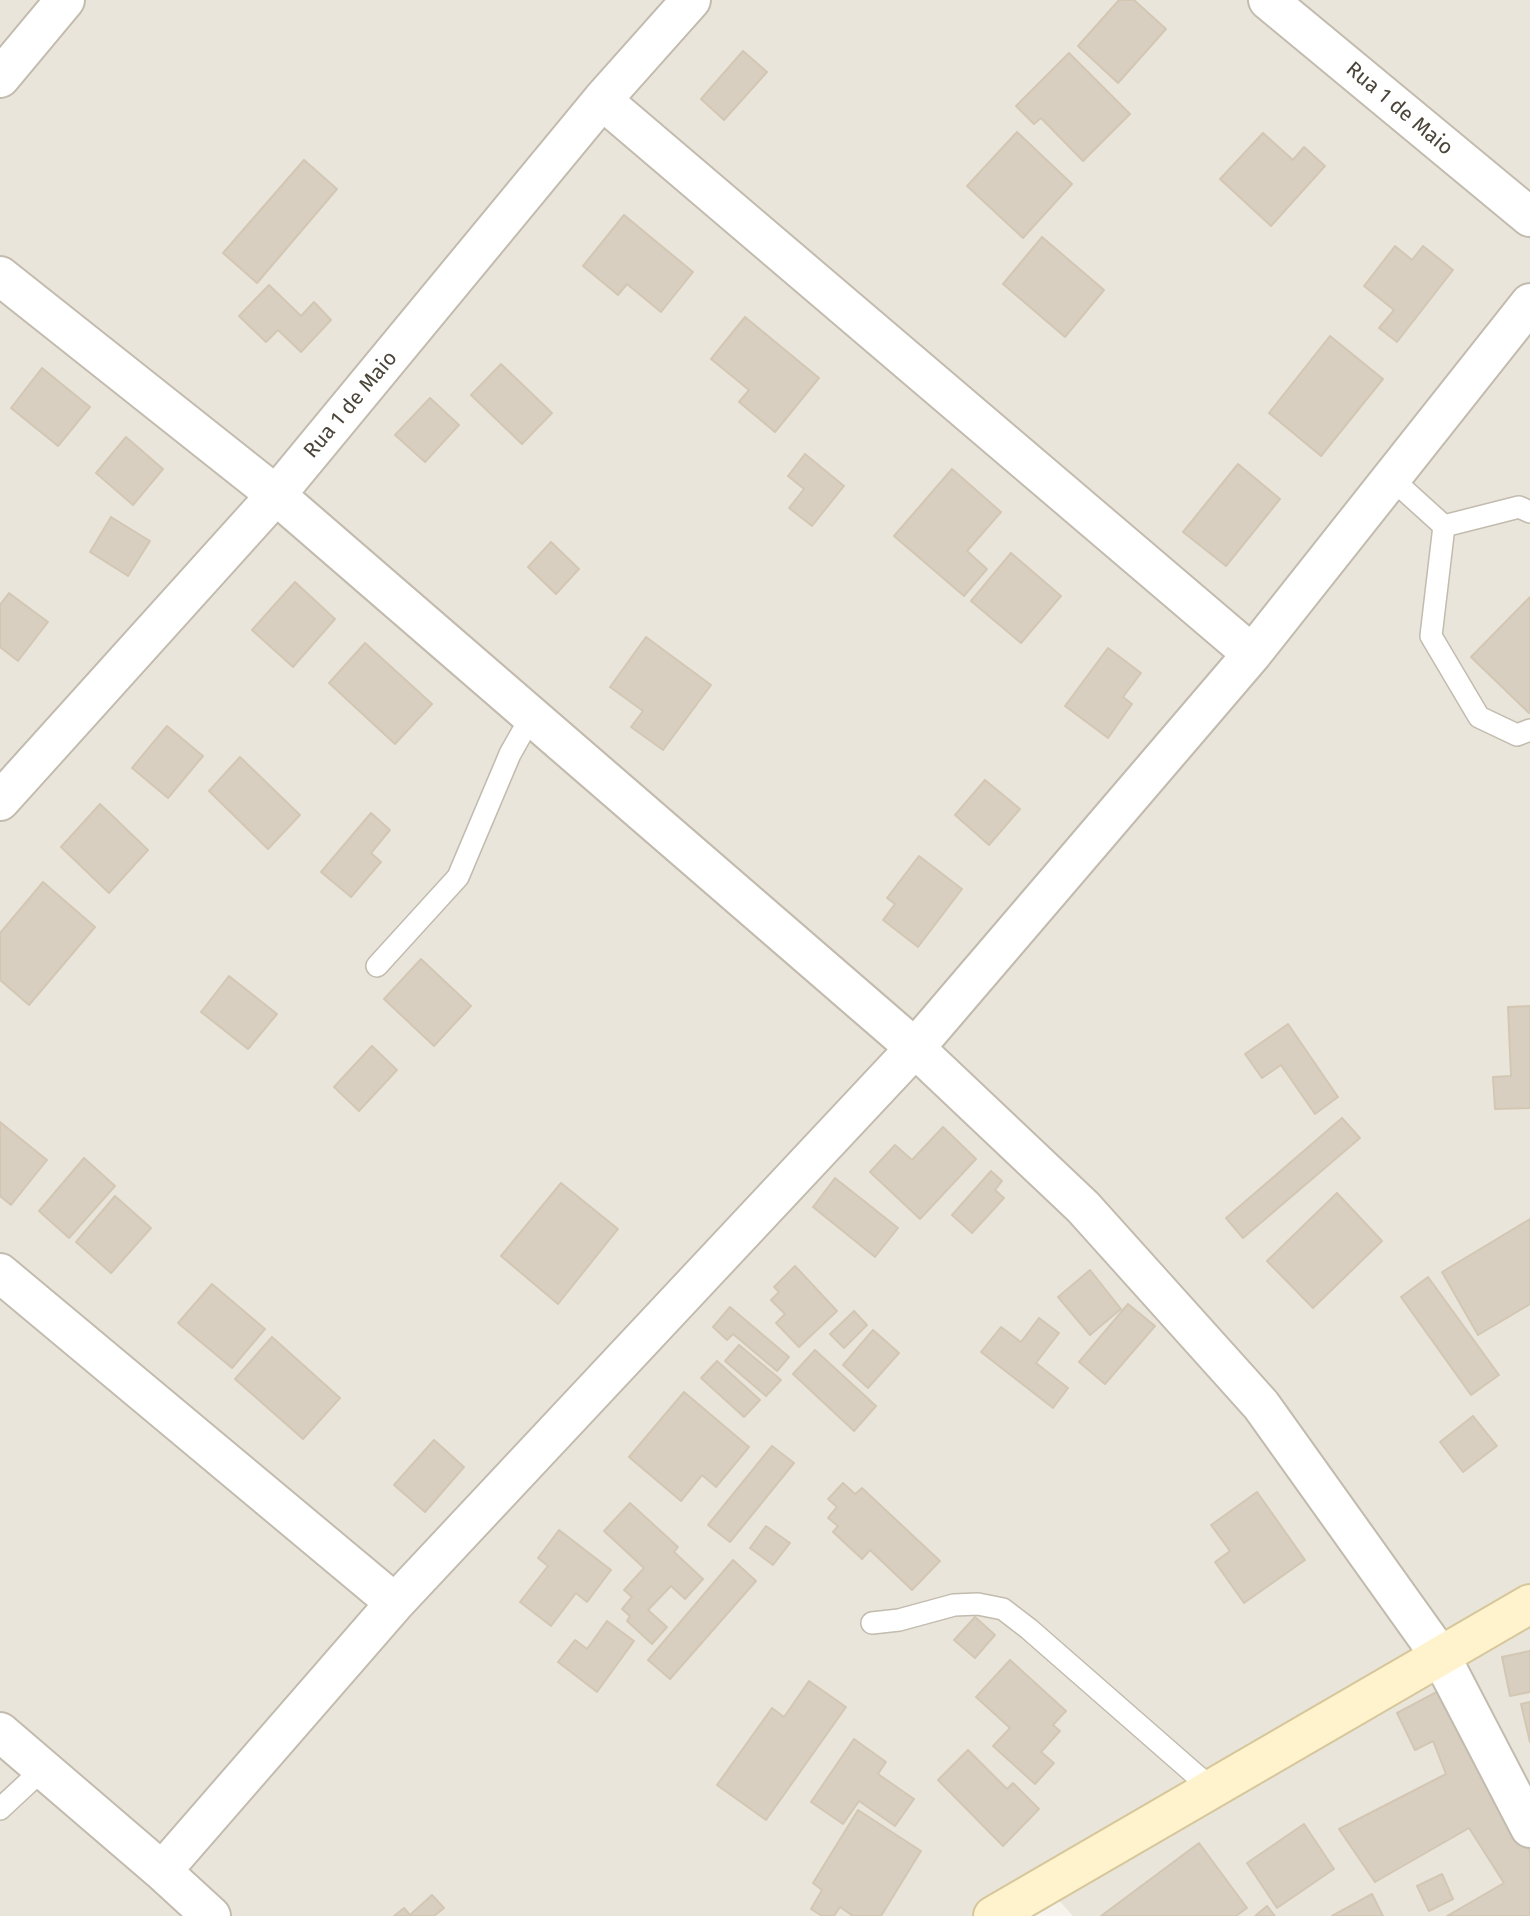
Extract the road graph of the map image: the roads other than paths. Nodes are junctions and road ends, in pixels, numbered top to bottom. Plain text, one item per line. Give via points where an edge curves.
1 (65, 0) edge
2 (691, 0) edge
3 (1268, 0) edge
4 (0, 78) edge
5 (602, 100) junction
6 (1530, 217) edge
7 (0, 276) edge
8 (1530, 303) edge
9 (1391, 478) junction
10 (276, 495) junction
11 (1530, 512) edge
12 (1444, 526) junction
13 (1252, 654) junction
14 (535, 719) junction
15 (1530, 730) edge
16 (0, 801) edge
17 (377, 966) dead end
18 (915, 1048) junction
19 (0, 1273) edge
20 (394, 1603) junction
21 (1530, 1604) edge
22 (872, 1622) dead end
23 (1441, 1657) junction
24 (0, 1732) edge
25 (43, 1769) junction
26 (1212, 1789) junction
27 (0, 1808) edge
28 (1530, 1828) edge
29 (162, 1871) junction
30 (1036, 1906) edge
31 (211, 1916) edge
32 (993, 1916) edge

1 - 4 street
2 - 5 street, Rua 1 de Maio
3 - 6 street, Rua 1 de Maio
5 - 10 street, Rua 1 de Maio
5 - 13 street
7 - 10 street
8 - 9 street
9 - 12 lane
9 - 13 street
10 - 14 street
10 - 16 street, Rua 1 de Maio
11 - 12 lane via 1519,507
12 - 15 lane via 1431,636 1479,717 1517,734
13 - 18 street
14 - 17 lane via 510,754 458,877
14 - 18 street
18 - 20 street
18 - 23 street via 1083,1207 1262,1405
19 - 20 street
20 - 29 street
21 - 23 main road
22 - 26 lane via 899,1620 954,1605 1003,1609
23 - 26 main road
23 - 28 street
24 - 25 street
25 - 27 lane
25 - 29 street
26 - 30 main road
29 - 31 street
30 - 32 main road

